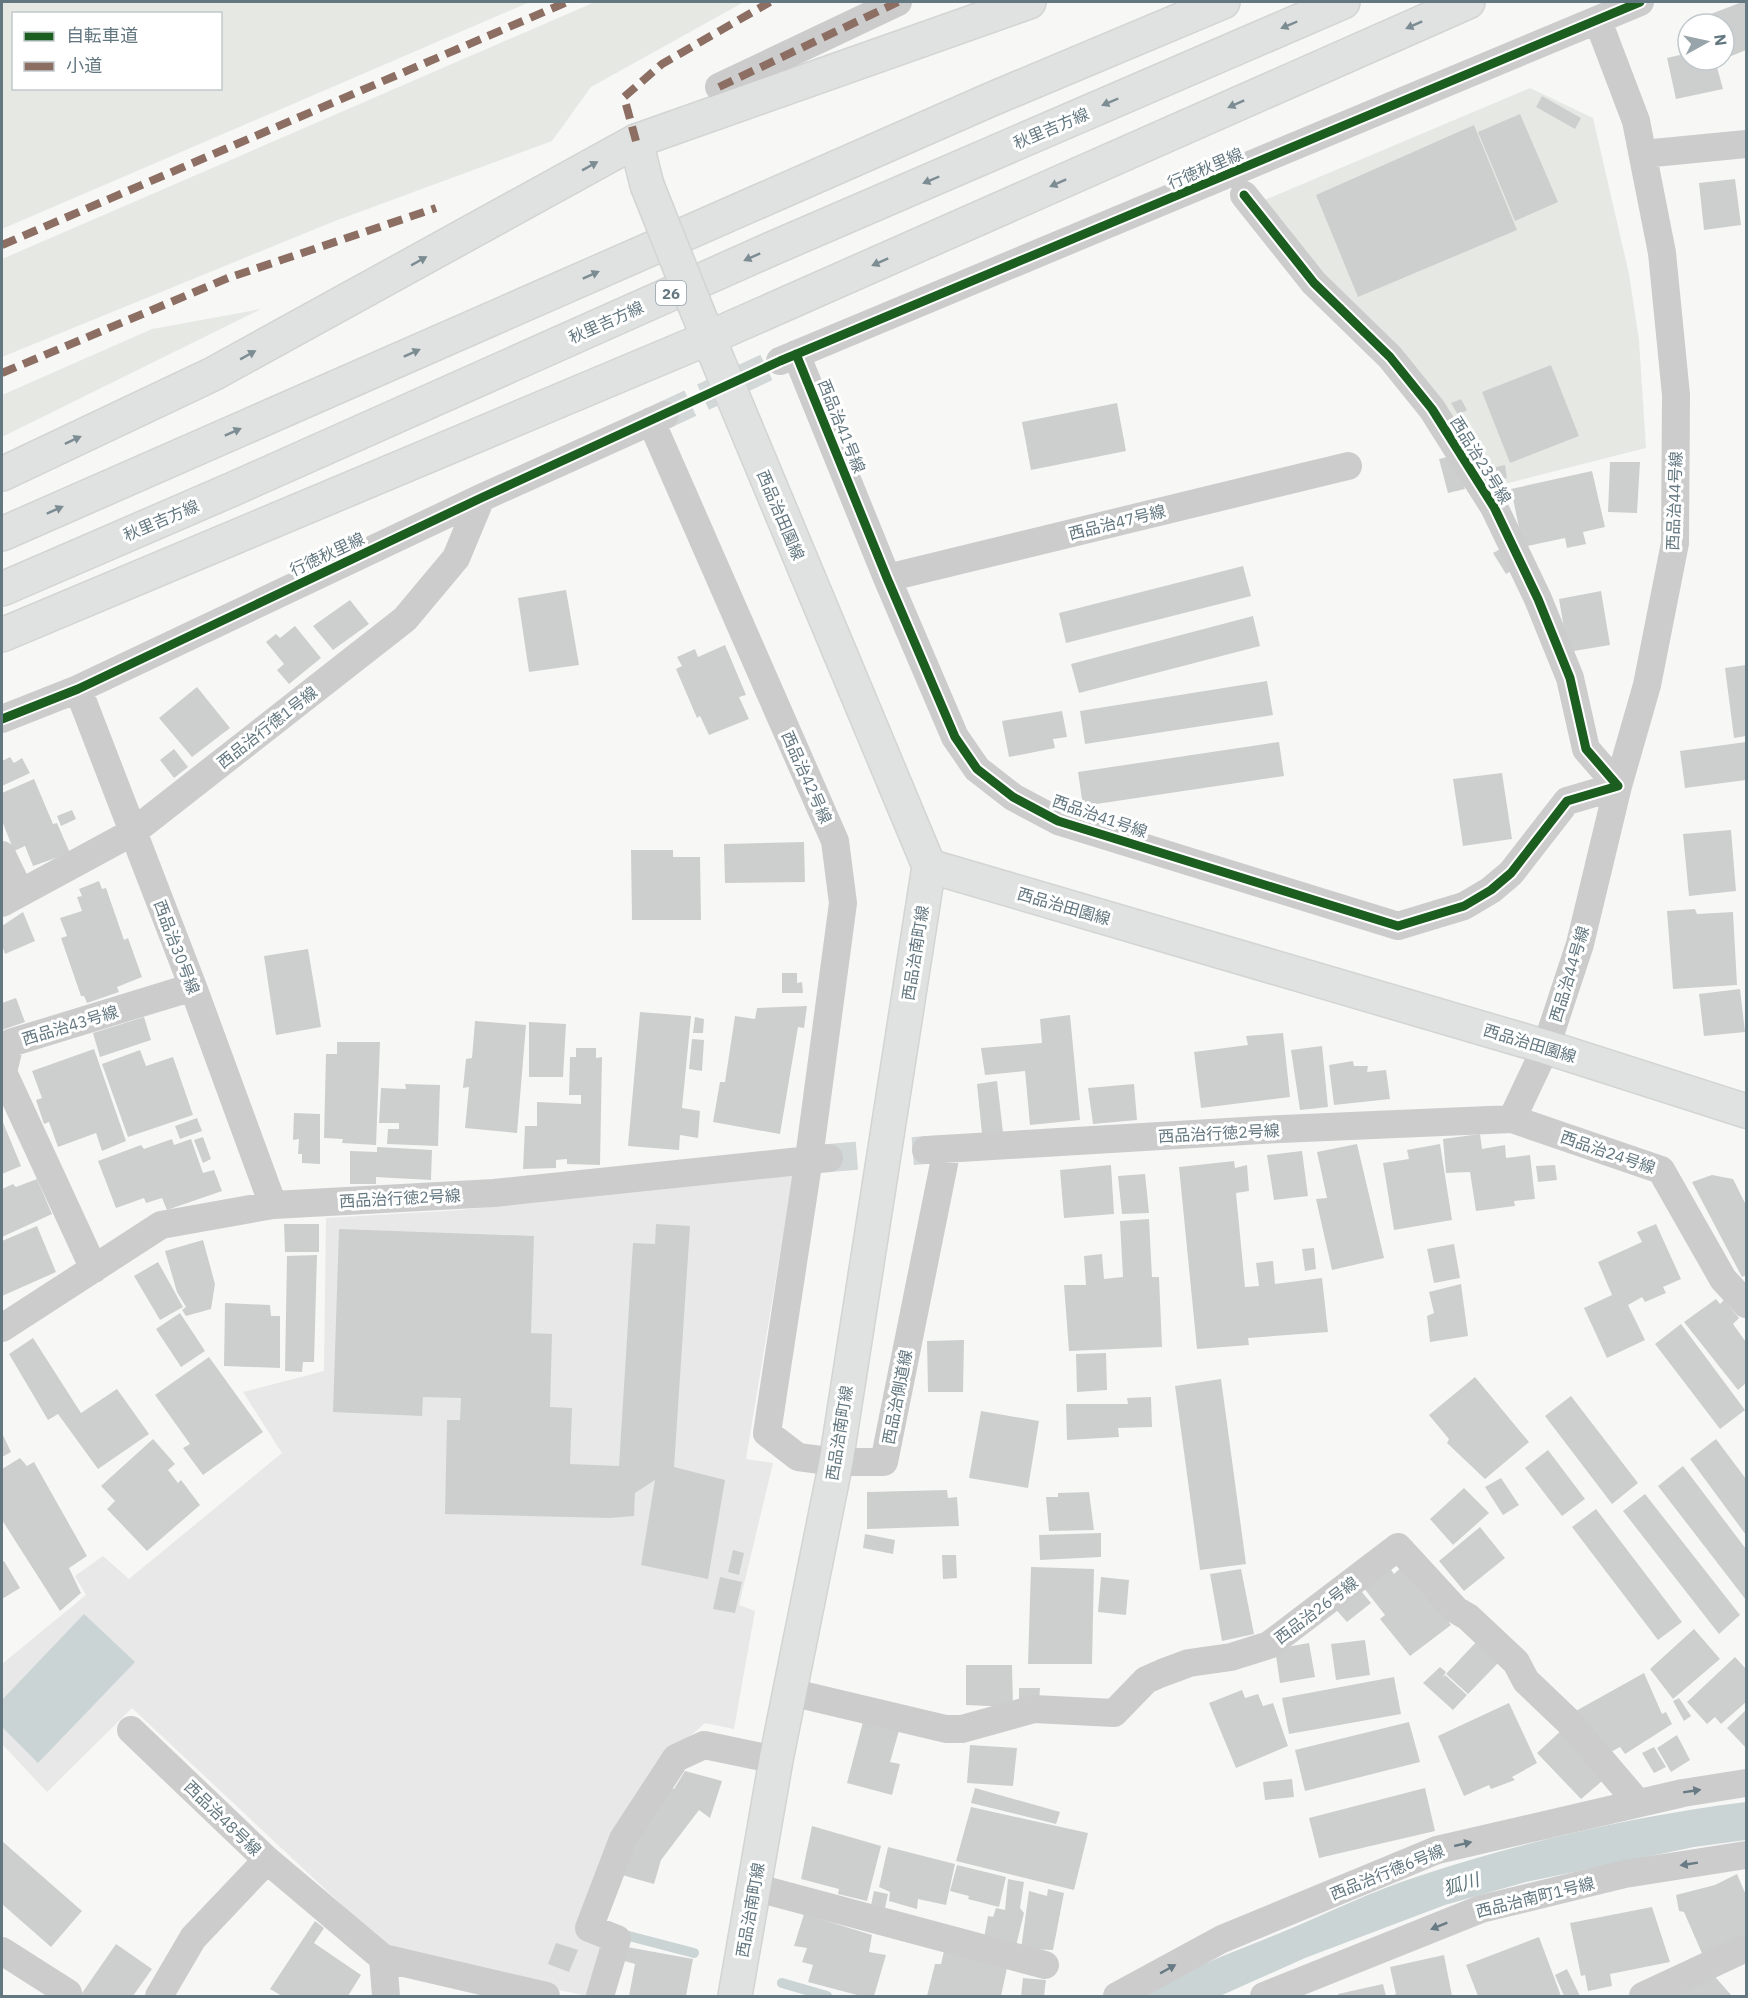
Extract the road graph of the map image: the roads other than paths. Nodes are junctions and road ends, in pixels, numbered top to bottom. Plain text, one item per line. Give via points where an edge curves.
1 (898, 2) edge
2 (1029, 2) edge
3 (1223, 2) edge
4 (1343, 2) edge
5 (1468, 2) edge
6 (1640, 2) edge
7 (1598, 21) junction
8 (719, 87) dead end
9 (636, 141) junction
10 (1746, 144) edge
11 (1643, 154) junction
12 (1244, 195) dead end
13 (702, 326) junction
14 (788, 357) joint
15 (658, 418) joint
16 (1348, 466) dead end
17 (2, 474) edge
18 (481, 498) junction
19 (2, 534) edge
20 (887, 578) junction
21 (2, 588) edge
22 (2, 635) edge
23 (78, 689) junction
24 (2, 719) edge
25 (1618, 786) junction
26 (133, 832) junction
27 (2, 855) edge
28 (929, 866) junction
29 (10, 898) edge
30 (193, 987) junction
31 (1546, 1047) junction
32 (1746, 1111) edge
33 (1512, 1119) junction
34 (937, 1150) joint
35 (819, 1158) junction
36 (273, 1205) junction
37 (94, 1269) junction
38 (1746, 1305) edge
39 (2, 1328) edge
40 (836, 1461) junction
41 (790, 1692) junction
42 (131, 1730) dead end
43 (777, 1760) junction
44 (1746, 1783) edge
45 (1638, 1803) junction
46 (1746, 1855) edge
47 (267, 1860) junction
48 (754, 1887) junction
49 (1746, 1948) edge
50 (2, 1951) edge
51 (383, 1958) junction
52 (1045, 1965) dead end
53 (65, 1996) edge
54 (159, 1996) edge
55 (386, 1996) edge
56 (546, 1996) edge
57 (600, 1996) edge
58 (735, 1996) edge
59 (1116, 1996) edge
60 (1264, 1996) edge
61 (1643, 1996) edge

1 - 8 street
2 - 9 main road
19 -> 3 main road via 992,99
4 -> 21 main road, 秋里吉方線 / 26
5 -> 13 main road
6 - 7 street, 行徳秋里線
7 - 11 street, 西品治44号線 via 1636,122
7 - 14 street, 行徳秋里線
9 - 13 main road, 西品治田園線, bridge via 647,185
17 -> 9 main road via 213,374
10 - 11 street
11 - 25 street, 西品治44号線 via 1662,253 1676,395 1675,543 1647,685
12 - 25 street, 西品治23号線 via 1314,283 1390,357 1432,409 1494,507 1538,599 1570,678 1586,749
13 - 22 main road
13 - 28 main road, 西品治田園線
14 - 20 street, 西品治41号線
15 - 18 street, 行徳秋里線
15 - 35 street, 西品治42号線 via 835,841 843,903
16 - 20 street, 西品治47号線
18 - 23 street, 行徳秋里線
18 - 26 street, 西品治行徳1号線 via 456,558 405,619
20 - 25 street, 西品治41号線 via 955,737 977,769 1013,797 1058,821 1398,926 1464,906 1491,890 1510,873 1568,801
23 - 24 street, 行徳秋里線
23 - 26 street, 西品治30号線
25 - 31 street, 西品治44号線 via 1580,944
26 - 29 street, 西品治行徳1号線
26 - 30 street, 西品治30号線
27 - 29 street
28 - 31 main road, 西品治田園線
28 - 40 main road, 西品治南町線
30 - 36 street, 西品治30号線
30 - 37 street, 西品治43号線 via 10,1043 3,1072
31 - 32 main road, 西品治田園線
31 - 33 street
33 - 34 street, 西品治行徳2号線
33 - 38 street, 西品治24号線 via 1661,1170 1723,1279
34 - 40 street, 西品治側道線 via 884,1462
35 - 36 street, 西品治行徳2号線 via 494,1193
35 - 40 street, 西品治側道線 via 767,1433 798,1457
36 - 37 street, 西品治行徳2号線 via 161,1225
37 - 39 street, 西品治行徳2号線
40 - 41 main road, 西品治南町線
41 - 43 main road, 西品治南町線
41 - 45 street, 西品治26号線 via 946,1729 962,1729 1034,1709 1114,1713 1146,1680 1190,1663 1231,1657 1269,1645 1398,1547 1456,1610 1516,1662 1526,1681 1568,1720
42 - 47 street, 西品治48号線
43 - 48 main road, 西品治南町線
43 - 57 street via 704,1745 676,1758 623,1839 589,1928 617,1939
45 -> 44 street, 西品治行徳6号線
59 -> 45 street, 西品治行徳6号線 via 1222,1939 1437,1850
46 -> 60 street, 西品治南町1号線 via 1625,1874 1481,1909
47 - 51 street
47 - 54 street, 西品治48号線 via 193,1938
48 - 52 street
48 - 58 main road, 西品治南町線
49 - 61 street
50 - 53 street via 68,1993
51 - 55 street
51 - 56 street

